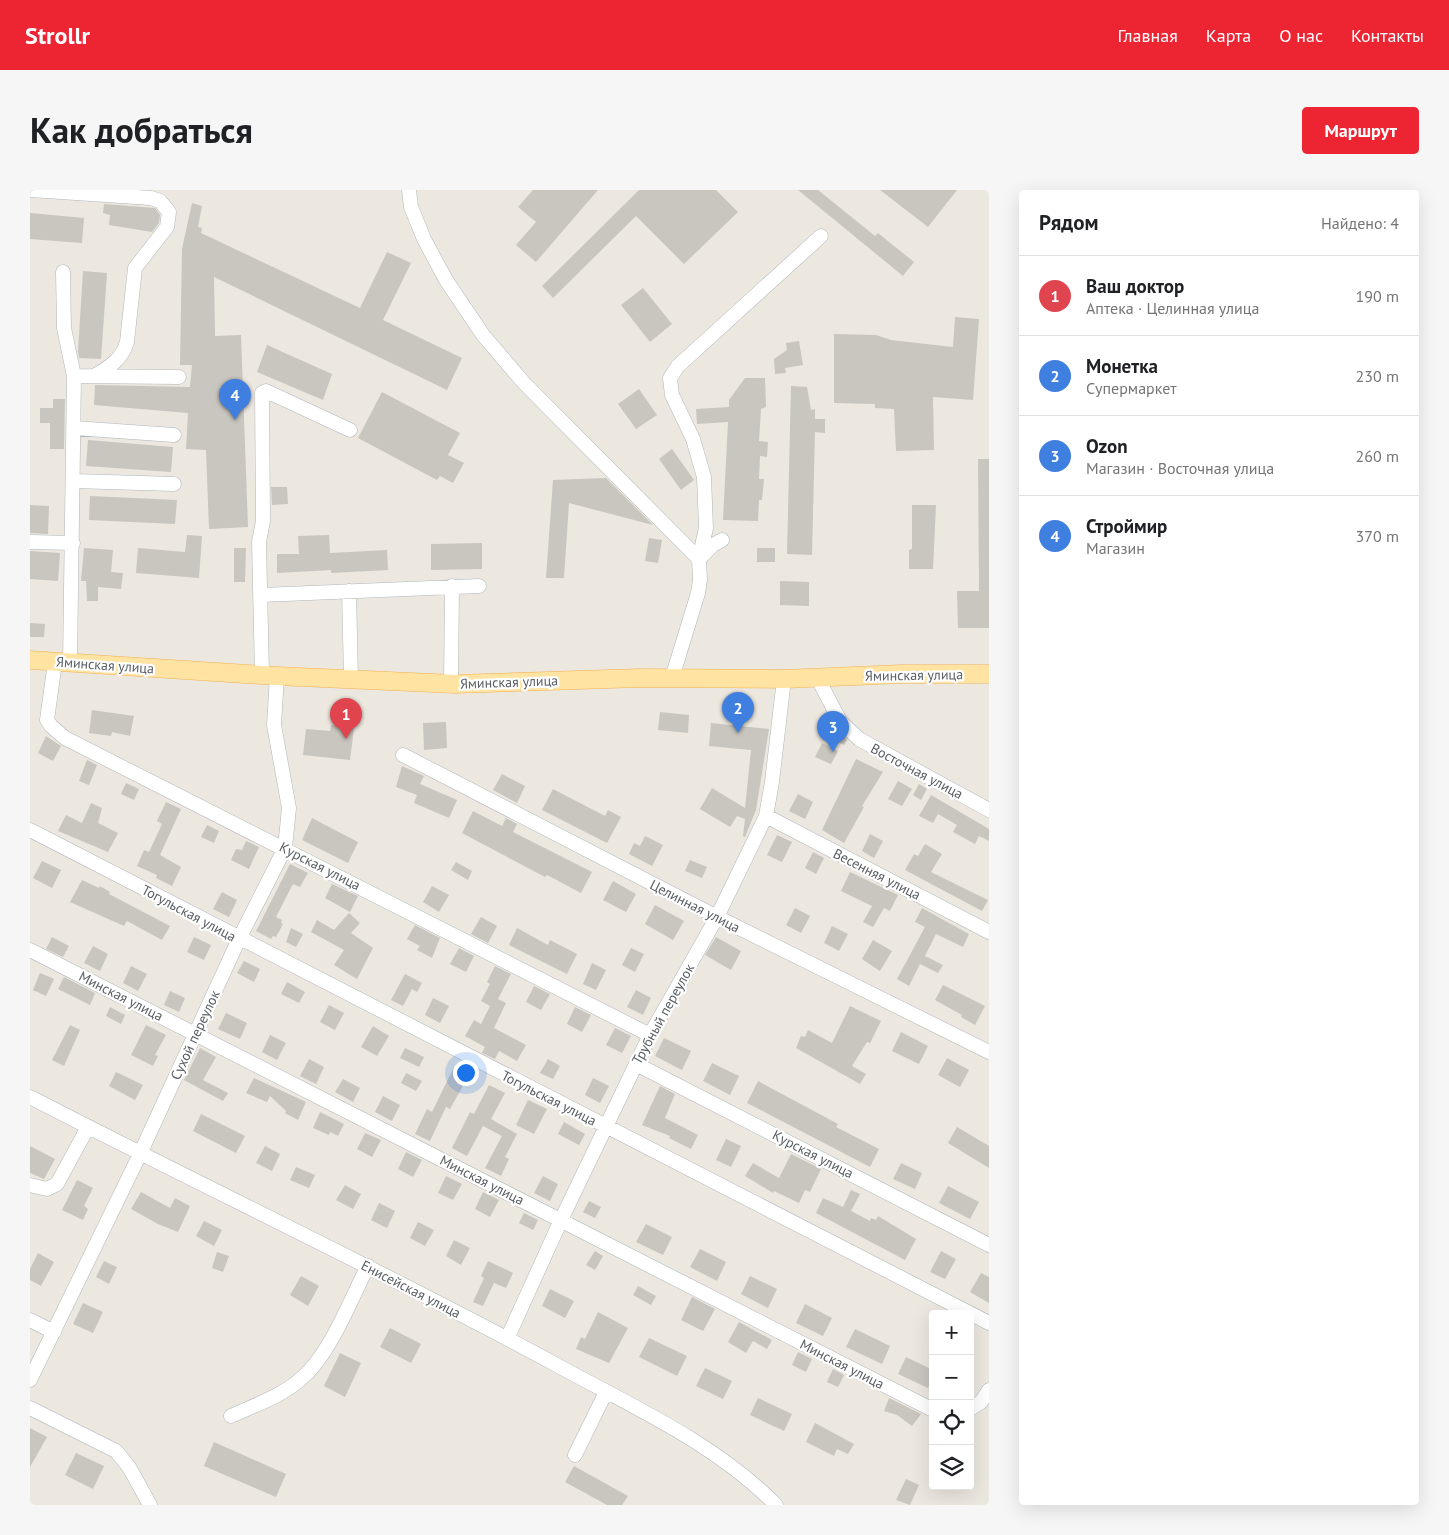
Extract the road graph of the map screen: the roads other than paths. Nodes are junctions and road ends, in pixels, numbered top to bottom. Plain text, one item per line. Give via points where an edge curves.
1 (30, 190) edge
2 (409, 190) edge
3 (822, 236) dead end
4 (63, 272) dead end
5 (74, 376) junction
6 (94, 376) junction
7 (179, 377) dead end
8 (74, 428) junction
9 (350, 430) dead end
10 (174, 435) dead end
11 (73, 481) junction
12 (174, 484) dead end
13 (722, 540) dead end
14 (30, 542) edge
15 (73, 543) junction
16 (699, 559) junction
17 (452, 586) junction
18 (480, 586) dead end
19 (349, 591) junction
20 (261, 595) junction
21 (30, 660) edge
22 (62, 662) junction
23 (989, 674) edge
24 (270, 676) junction
25 (817, 677) junction
26 (672, 678) junction
27 (350, 679) junction
28 (784, 679) junction
29 (451, 684) junction
30 (403, 755) dead end
31 (989, 810) edge
32 (766, 816) junction
33 (30, 830) edge
34 (285, 848) junction
35 (717, 917) junction
36 (989, 932) edge
37 (239, 939) junction
38 (30, 950) edge
39 (195, 1034) junction
40 (650, 1035) junction
41 (989, 1052) edge
42 (636, 1064) junction
43 (30, 1098) edge
44 (88, 1127) junction
45 (605, 1127) junction
46 (140, 1154) junction
47 (30, 1185) edge
48 (561, 1220) junction
49 (989, 1245) edge
50 (368, 1266) junction
51 (30, 1320) edge
52 (989, 1323) edge
53 (54, 1332) junction
54 (507, 1339) junction
55 (30, 1380) edge
56 (989, 1390) edge
57 (606, 1392) junction
58 (974, 1406) edge
59 (30, 1408) edge
60 (929, 1408) edge
61 (231, 1416) dead end
62 (575, 1455) dead end
63 (773, 1504) edge
64 (150, 1505) edge

1 - 6 street via 151,198 160,201 169,212 167,227 135,268 124,353
2 - 16 street via 424,239 446,280 483,335 524,382
3 - 16 street via 678,366 670,378 672,395 693,439 704,477 706,528
4 - 5 street via 64,328
5 - 6 street
5 - 8 street
6 - 7 street
8 - 10 street
8 - 11 street
9 - 20 street, Сухой переулок via 266,391 262,393
11 - 12 street
11 - 15 street
13 - 16 street
14 - 15 street
15 - 22 street
16 - 26 street via 698,593
17 - 18 street
17 - 19 street
17 - 29 street
19 - 20 street
19 - 27 street
20 - 24 street, Сухой переулок
21 - 22 main road, Яминская улица
22 - 24 main road, Яминская улица
22 - 34 street, Курская улица via 47,720 58,732
23 - 25 main road, Яминская улица
24 - 27 main road, Яминская улица
24 - 34 street, Сухой переулок via 274,726 289,808
25 - 28 main road, Яминская улица
25 - 31 street, Восточная улица via 840,721 853,735
26 - 28 main road, Яминская улица
26 - 29 main road, Яминская улица
27 - 29 main road, Яминская улица
28 - 32 street, Трубный переулок
30 - 35 street, Целинная улица
32 - 35 street, Трубный переулок
32 - 36 street, Весенняя улица
33 - 37 street, Тогульская улица
34 - 37 street, Сухой переулок
34 - 40 street, Курская улица
35 - 40 street, Трубный переулок
35 - 41 street, Целинная улица
37 - 39 street, Сухой переулок
37 - 45 street, Тогульская улица
38 - 39 street, Минская улица
39 - 46 street, Сухой переулок
39 - 48 street, Минская улица
40 - 42 street, Трубный переулок
42 - 45 street, Трубный переулок
42 - 49 street, Курская улица
43 - 44 street, Енисейская улица
44 - 46 street, Енисейская улица
44 - 47 street via 57,1184 47,1189
45 - 48 street, Трубный переулок
45 - 52 street, Тогульская улица
46 - 50 street, Енисейская улица
46 - 53 street, Сухой переулок
48 - 54 street, Трубный переулок
48 - 60 street, Минская улица
50 - 54 street, Енисейская улица
50 - 61 street via 326,1348 310,1370 289,1388
51 - 53 street
53 - 55 street, Сухой переулок
54 - 57 street, Енисейская улица
56 - 58 street
57 - 62 street
57 - 63 street, Енисейская улица via 724,1460 754,1482
59 - 64 street via 116,1451 126,1462

